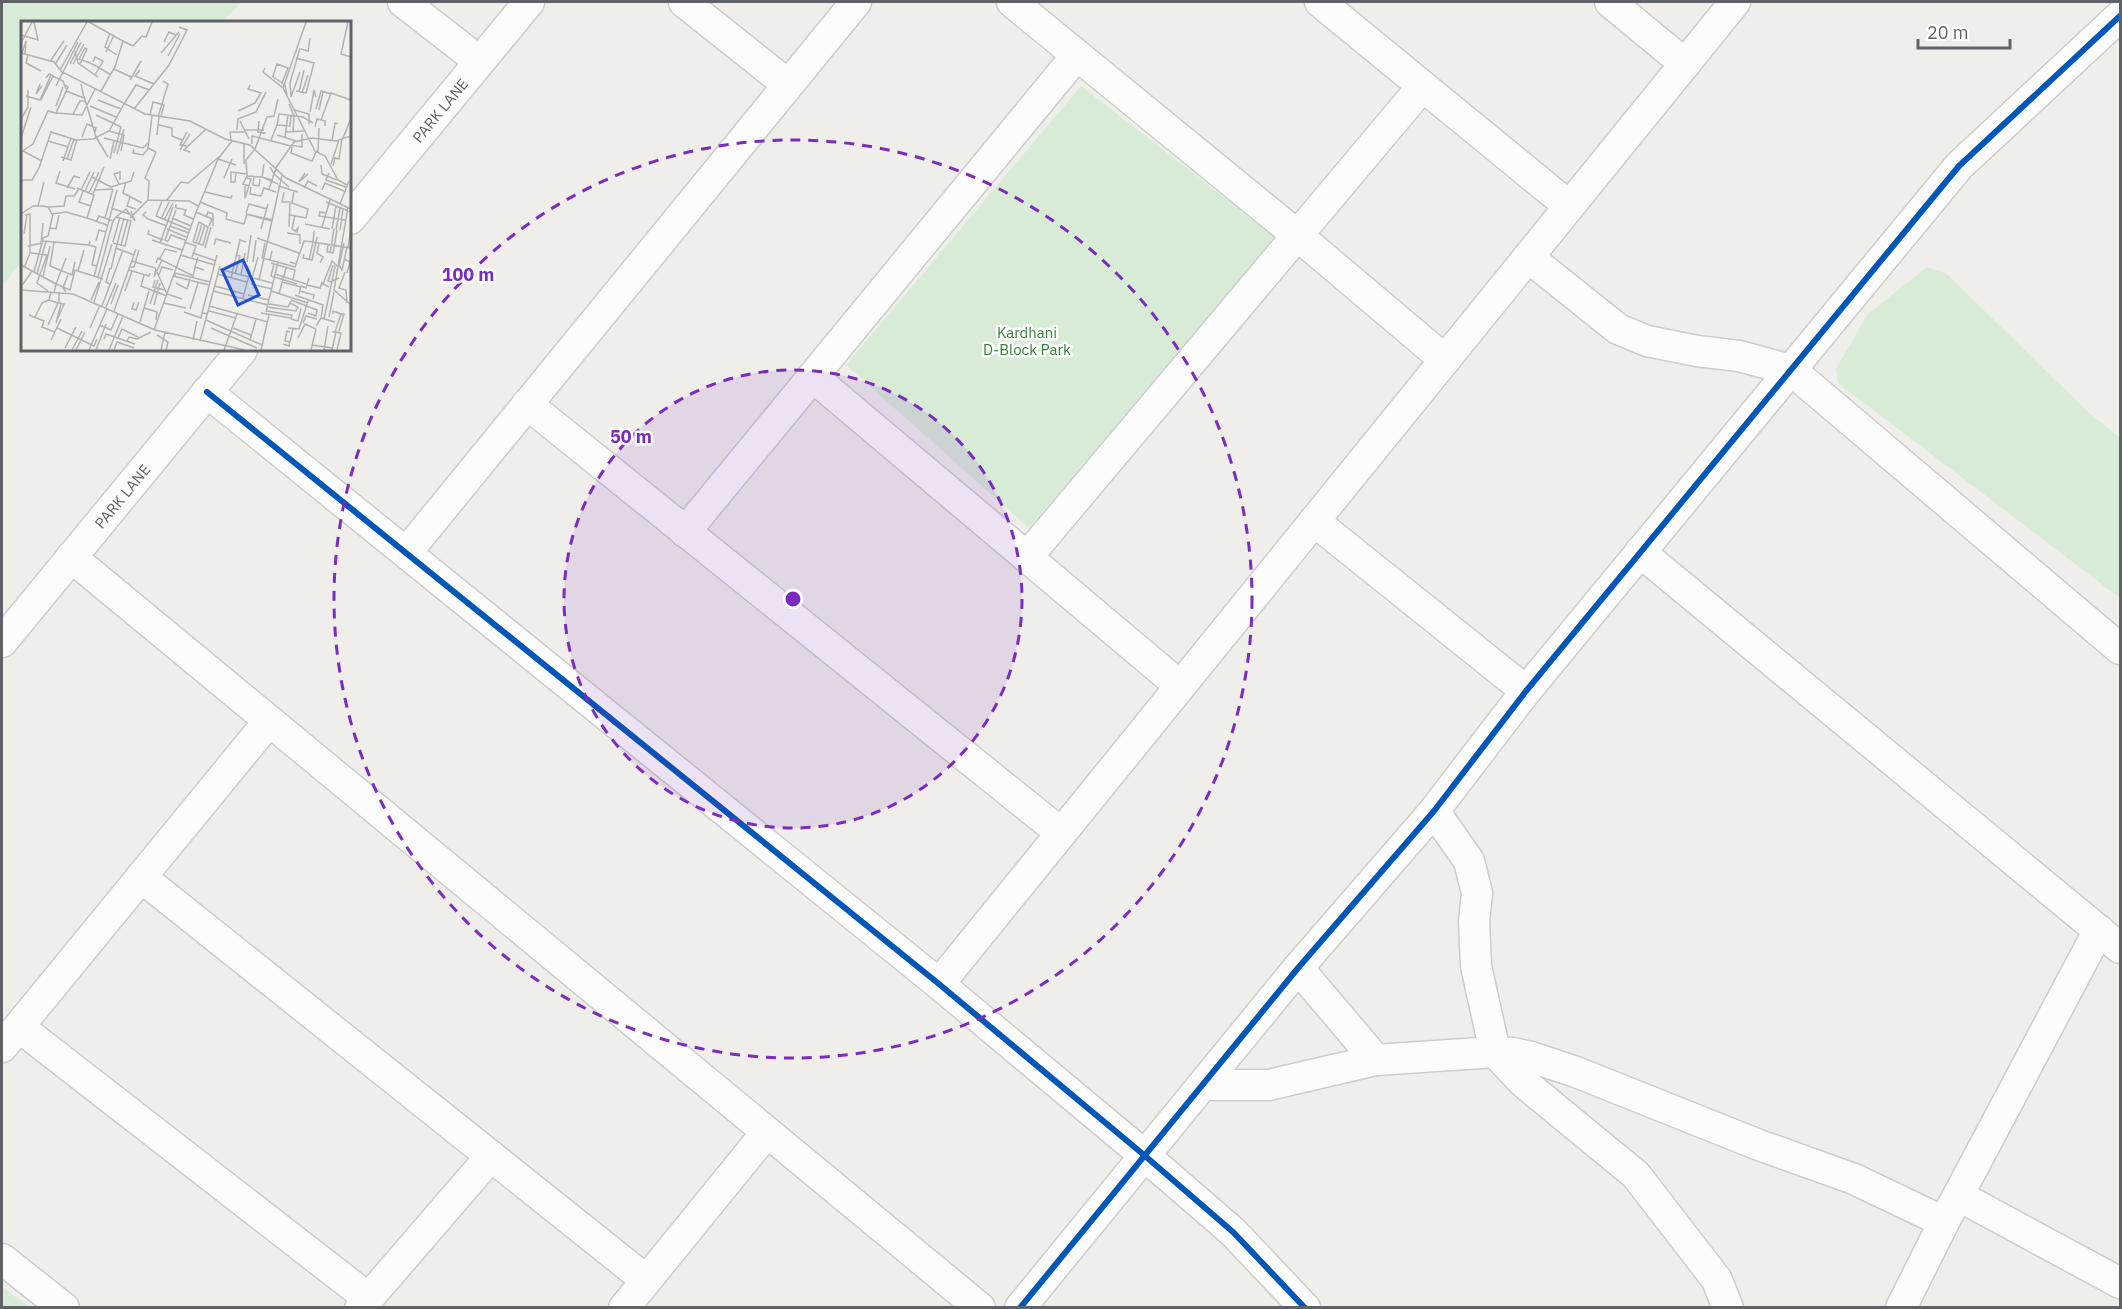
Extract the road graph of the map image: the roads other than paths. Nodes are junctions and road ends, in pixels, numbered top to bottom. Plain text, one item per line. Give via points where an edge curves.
1 (403, 2) edge
2 (529, 2) edge
3 (684, 2) edge
4 (855, 2) edge
5 (1012, 2) edge
6 (1320, 2) edge
7 (1610, 2) edge
8 (1736, 2) edge
9 (2121, 16) edge
10 (1077, 55) junction
11 (479, 62) junction
12 (1685, 64) junction
13 (787, 84) junction
14 (1422, 87) junction
15 (1569, 206) junction
16 (351, 218) edge
17 (1297, 235) junction
18 (1528, 256) junction
19 (241, 351) edge
20 (1445, 360) junction
21 (1791, 370) junction
22 (813, 377) junction
23 (207, 392) junction
24 (527, 404) junction
25 (1314, 521) junction
26 (685, 532) junction
27 (1640, 552) junction
28 (406, 553) junction
29 (71, 557) junction
30 (1027, 557) junction
31 (2, 642) edge
32 (2121, 649) edge
33 (1180, 686) junction
34 (1526, 691) junction
35 (269, 721) junction
36 (1434, 811) junction
37 (1061, 833) junction
38 (141, 877) junction
39 (2110, 939) edge
40 (1298, 968) junction
41 (939, 984) junction
42 (10, 1037) edge
43 (1495, 1052) junction
44 (1376, 1060) junction
45 (1204, 1085) junction
46 (767, 1132) junction
47 (1144, 1155) junction
48 (491, 1156) junction
49 (1959, 1196) junction
50 (1944, 1222) junction
51 (2, 1259) edge
52 (646, 1280) junction
53 (2121, 1283) edge
54 (364, 1303) edge
55 (64, 1308) edge
56 (624, 1308) edge
57 (980, 1308) edge
58 (1020, 1308) edge
59 (1305, 1308) edge
60 (1728, 1308) edge
61 (1901, 1308) edge

1 - 11 street
2 - 11 street, PARK LANE
3 - 13 street
4 - 13 street
5 - 10 street
6 - 14 street
7 - 12 street
8 - 12 street
9 - 21 street via 1959,166
10 - 17 street
10 - 22 street
11 - 16 street, PARK LANE
12 - 15 street
13 - 24 street
14 - 15 street
14 - 17 street
15 - 18 street
17 - 20 street
17 - 30 street
18 - 20 street
18 - 21 street via 1618,329 1647,341 1739,356
19 - 23 street, PARK LANE
20 - 25 street
21 - 27 street
21 - 32 street
22 - 26 street
22 - 30 street
23 - 28 street
23 - 29 street, PARK LANE
24 - 26 street
24 - 28 street
25 - 33 street
25 - 34 street
26 - 37 street
27 - 34 street
27 - 39 street
28 - 41 street
29 - 31 street, PARK LANE
29 - 35 street
30 - 33 street
33 - 37 street
34 - 36 street
35 - 38 street
35 - 46 street
36 - 40 street
36 - 43 street via 1469,861 1477,893 1476,966
37 - 41 street
38 - 42 street
38 - 48 street
39 - 49 street
40 - 44 street
40 - 45 street
41 - 47 street
42 - 54 street
43 - 44 street
43 - 50 street via 1531,1057 1576,1072 1854,1179
43 - 60 street via 1523,1082 1636,1175 1717,1280
44 - 45 street via 1269,1085
45 - 47 street
46 - 52 street
46 - 57 street
47 - 58 street
47 - 59 street via 1233,1232
48 - 52 street
48 - 54 street
49 - 50 street
49 - 53 street
50 - 61 street
51 - 55 street
52 - 56 street

